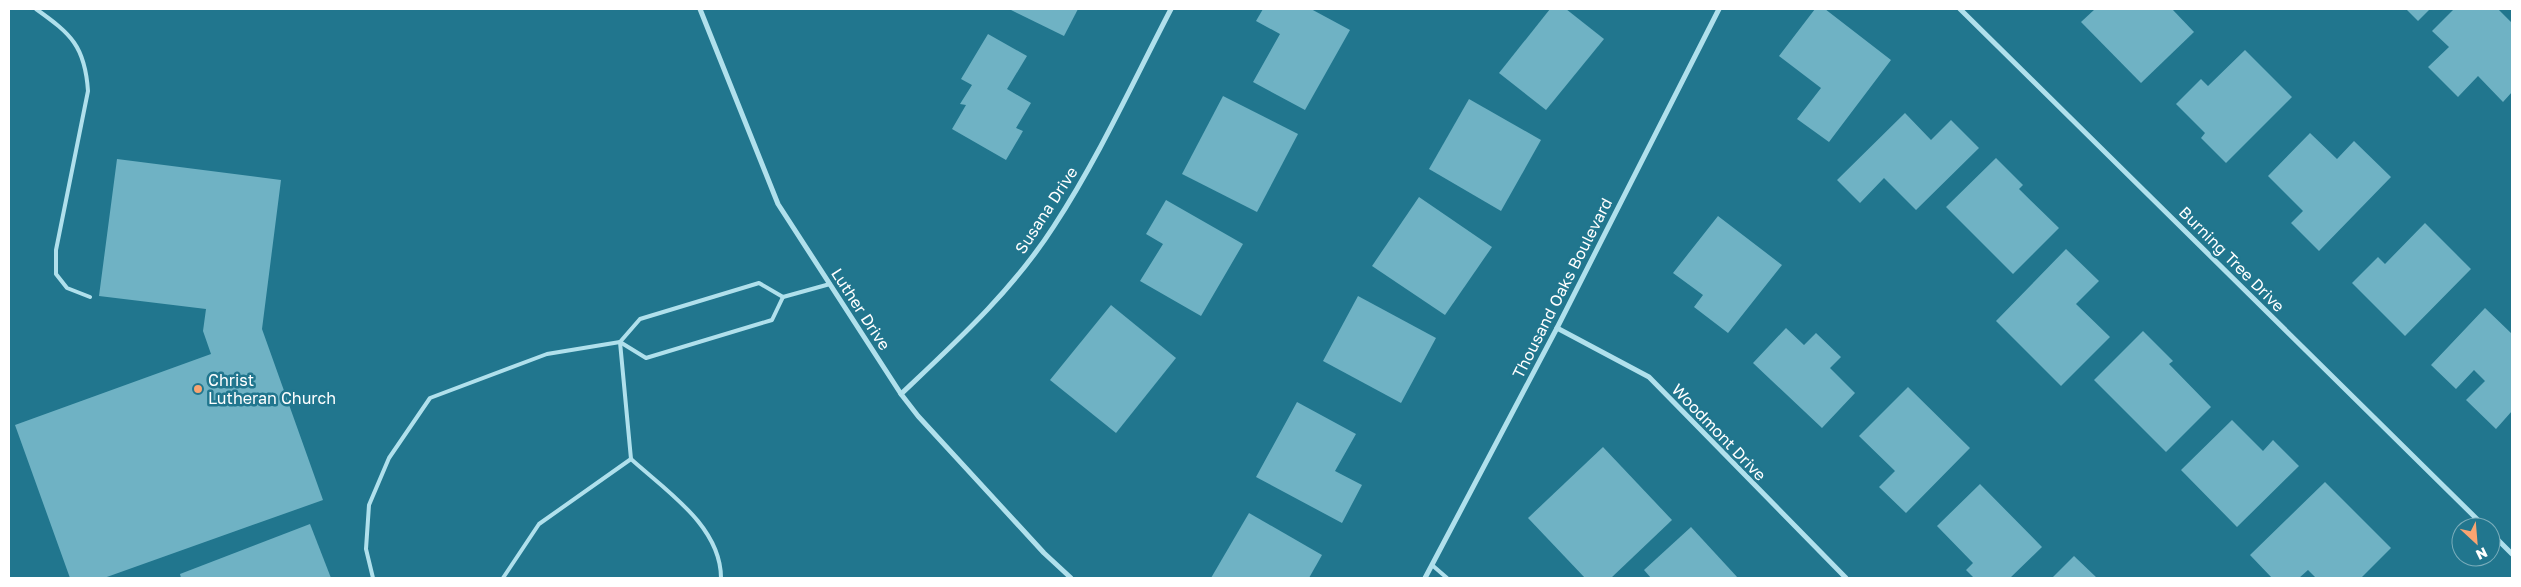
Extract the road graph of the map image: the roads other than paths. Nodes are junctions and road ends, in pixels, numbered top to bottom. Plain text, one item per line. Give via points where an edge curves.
1 (36, 9) edge
2 (700, 9) edge
3 (1171, 9) edge
4 (1719, 9) edge
5 (1960, 9) edge
6 (830, 284) junction
7 (90, 297) dead end
8 (783, 297) junction
9 (1556, 328) junction
10 (620, 342) junction
11 (901, 394) junction
12 (630, 459) junction
13 (2475, 517) edge
14 (2501, 543) edge
15 (2512, 554) edge
16 (1432, 565) junction
17 (373, 578) edge
18 (503, 578) edge
19 (721, 578) edge
20 (1071, 578) edge
21 (1425, 578) edge
22 (1447, 578) edge
23 (1846, 578) edge

1 - 7 lane via 63,29 86,66 88,91 56,250 56,274 67,288
2 - 6 street, Luther Drive via 778,204
3 - 11 street, Susana Drive via 1090,166 1054,228 1006,290
4 - 9 street, Thousand Oaks Boulevard
5 - 13 street, Burning Tree Drive
6 - 8 lane
6 - 11 street, Luther Drive
8 - 10 lane via 759,283 640,319
8 - 10 lane via 772,320 646,358
9 - 16 street, Thousand Oaks Boulevard
9 - 23 street, Woodmont Drive via 1649,377
10 - 12 lane
10 - 17 lane via 547,354 430,398 389,458 369,505 366,549
11 - 20 street, Luther Drive
12 - 18 lane via 539,524
12 - 19 lane via 698,520 712,544 721,568
14 - 15 street
16 - 21 street, Thousand Oaks Boulevard
16 - 22 lane

